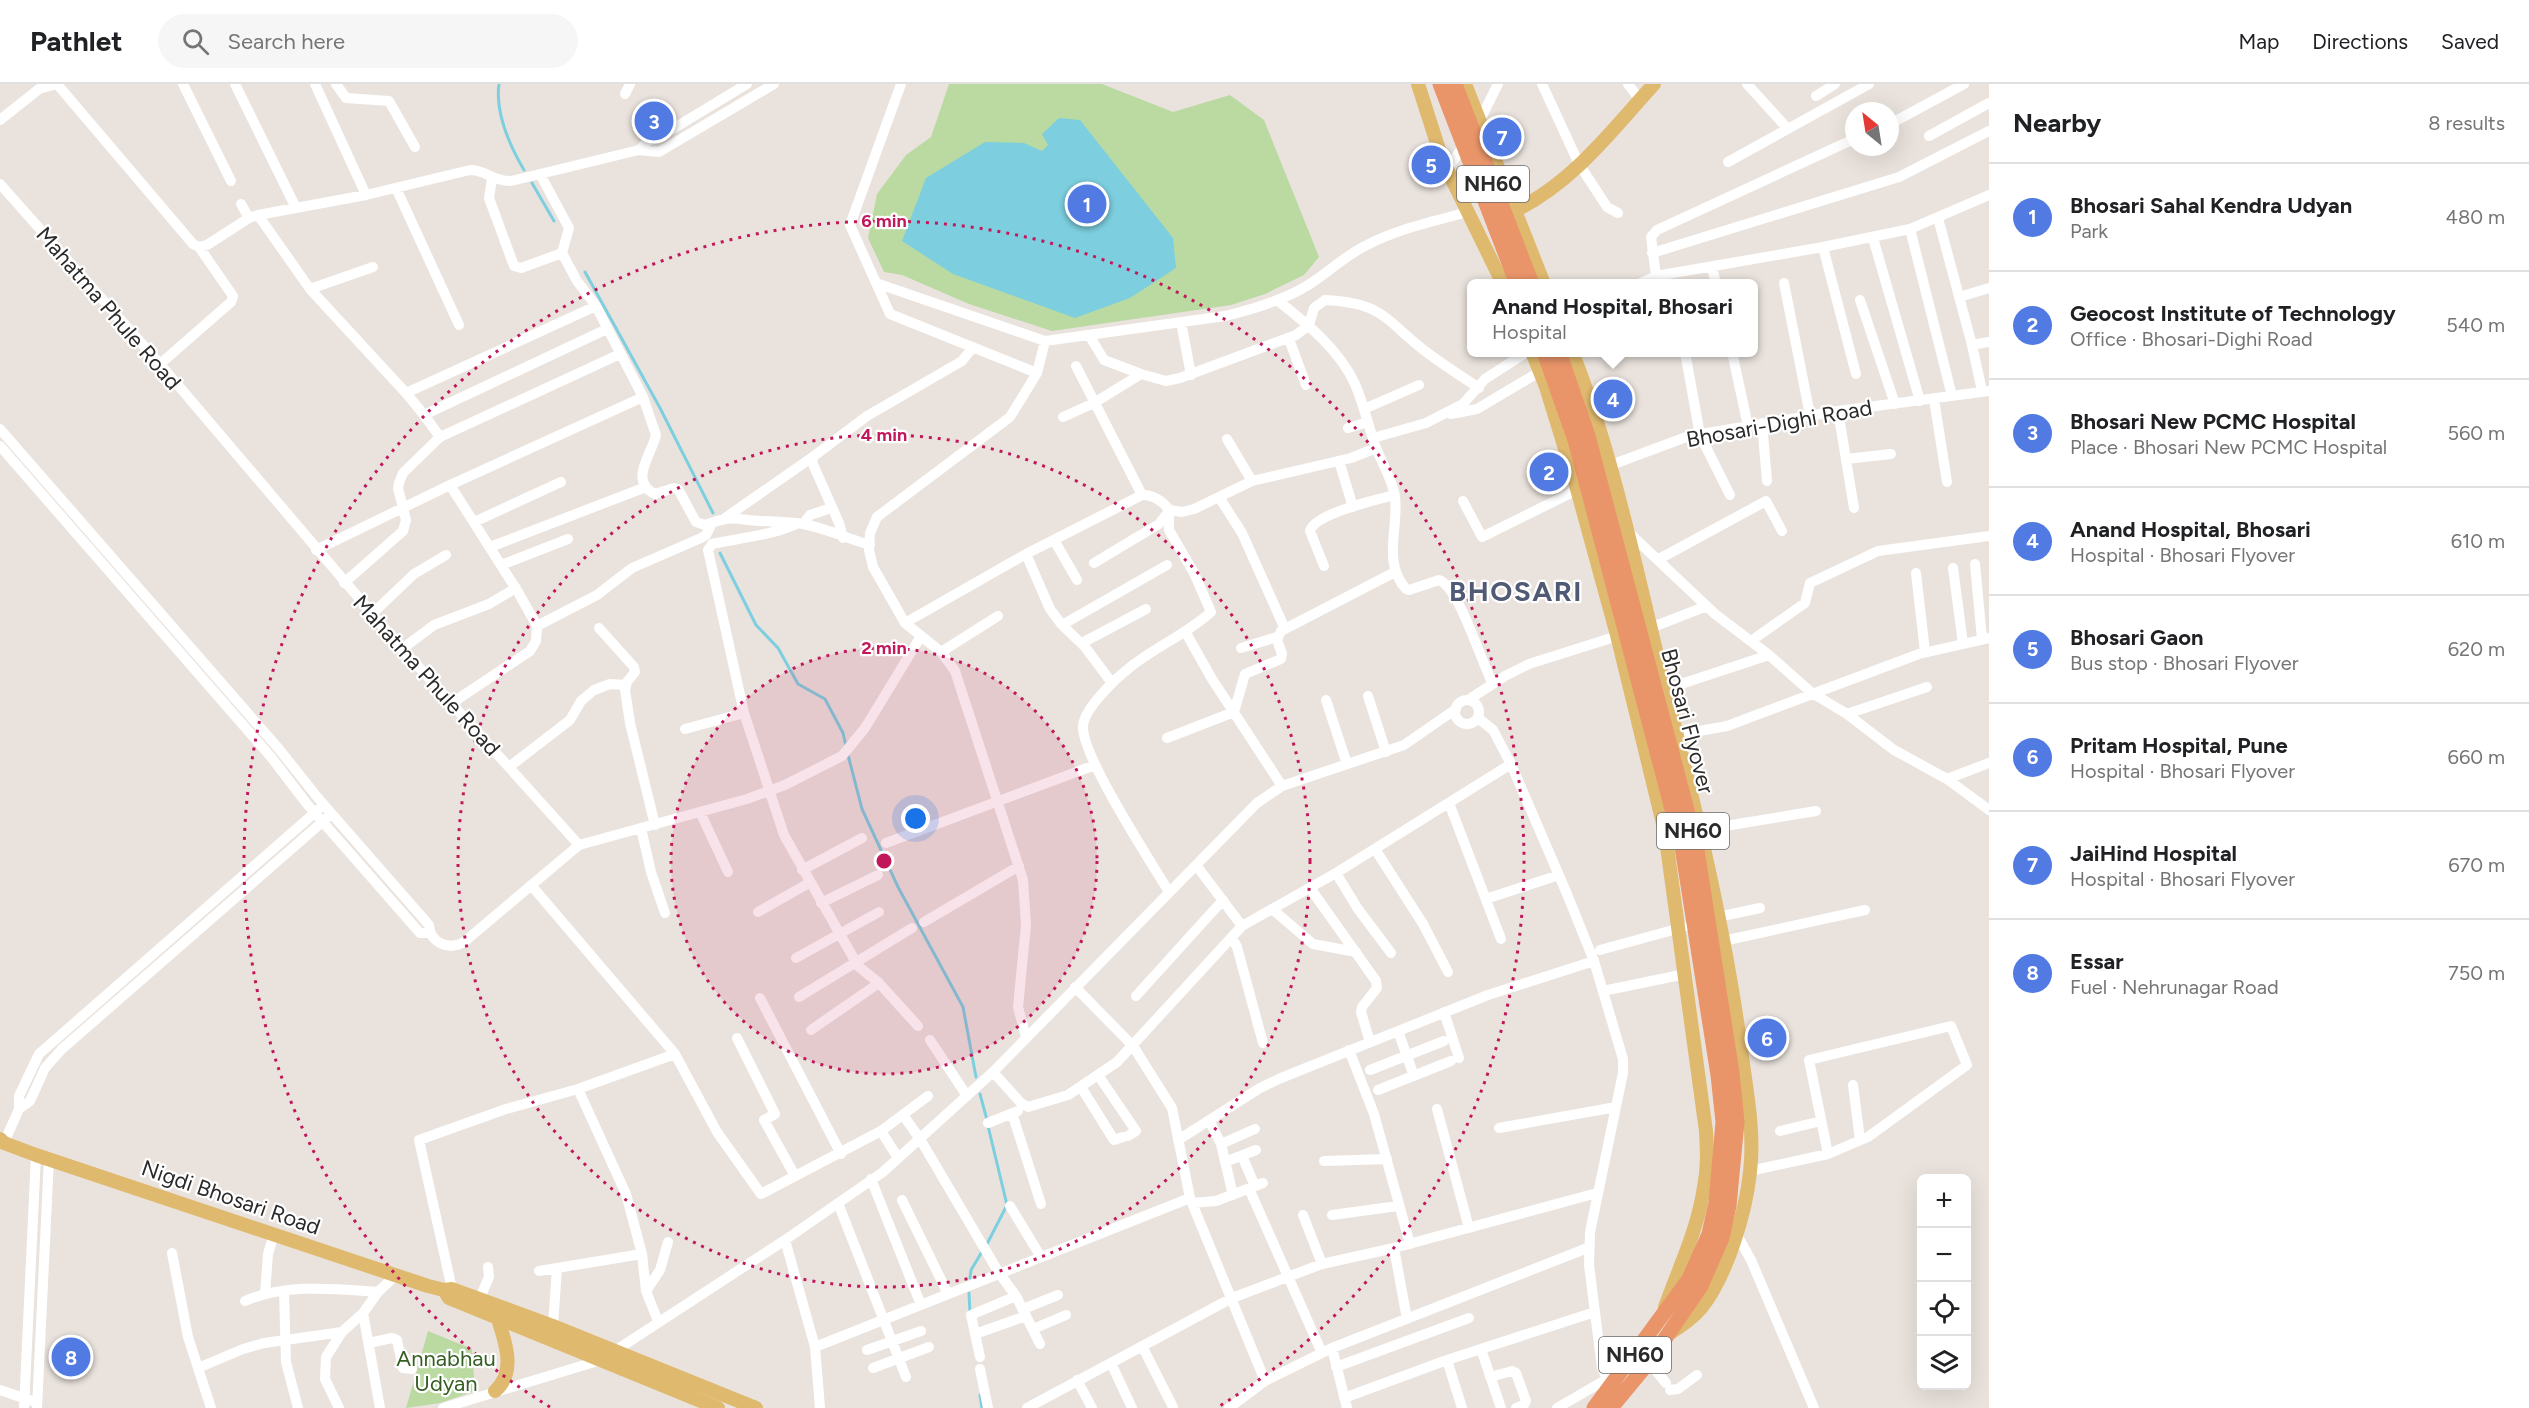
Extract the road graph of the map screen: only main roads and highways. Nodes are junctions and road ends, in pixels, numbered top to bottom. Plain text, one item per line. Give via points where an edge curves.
1 (1418, 84) edge
2 (1440, 84) edge
3 (1455, 84) edge
4 (1465, 84) edge
5 (1654, 84) edge
6 (1514, 211) junction
7 (1501, 279) edge
8 (1515, 279) edge
9 (1530, 279) edge
10 (1542, 279) edge
11 (1534, 357) edge
12 (1546, 357) edge
13 (1561, 357) edge
14 (1573, 357) edge
15 (1, 1142) edge
16 (478, 1303) junction
17 (1679, 1307) junction
18 (497, 1316) junction
19 (1660, 1321) junction
20 (1669, 1334) junction
21 (495, 1392) road end
22 (735, 1404) edge
23 (718, 1408) edge
24 (756, 1408) edge
25 (1594, 1408) edge
26 (1611, 1408) edge

1 - 7 main road via 1447,170
2 - 8 highway, NH60
3 - 9 highway, NH60
4 - 6 main road
5 - 6 main road via 1546,194
6 - 10 main road
11 - 19 main road via 1576,484 1665,832 1706,1131 1704,1187 1695,1225
12 - 17 highway, Bhosari Flyover / NH60 via 1575,440 1667,783 1682,847 1718,1075 1723,1122 1716,1203 1709,1234
13 - 17 highway, Bhosari Flyover / NH60 via 1588,436 1681,780 1696,844 1732,1074 1737,1122 1722,1238 1701,1286
14 - 20 main road via 1609,466 1701,830 1734,996 1750,1121 1750,1171 1737,1234 1712,1292 1691,1319
15 - 16 main road, Nigdi Bhosari Road
16 - 18 main road, Nigdi Bhosari Road
16 - 22 main road, Nigdi Bhosari Road via 553,1326
17 - 19 highway, NH60
17 - 20 highway, NH60
18 - 21 main road via 508,1363 505,1380
18 - 23 main road, Nigdi Bhosari Road
19 - 25 highway, NH60 via 1609,1383
20 - 26 highway, NH60
22 - 24 main road, Nigdi Bhosari Road

